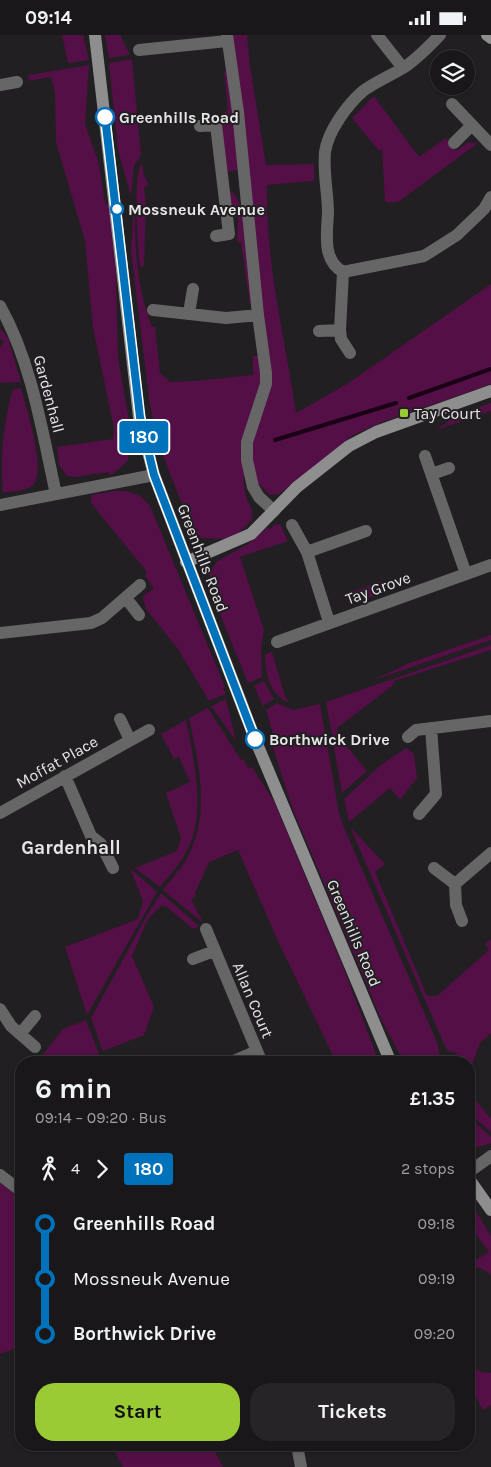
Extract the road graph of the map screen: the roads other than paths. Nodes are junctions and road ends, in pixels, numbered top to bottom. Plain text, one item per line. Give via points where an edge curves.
1 (95, 35) edge
2 (377, 35) edge
3 (440, 35) edge
4 (487, 35) edge
5 (227, 38) edge
6 (491, 38) edge
7 (146, 44) edge
8 (402, 68) junction
9 (17, 82) dead end
10 (0, 85) edge
11 (452, 104) dead end
12 (472, 125) junction
13 (200, 126) dead end
14 (454, 143) dead end
15 (491, 145) edge
16 (243, 177) junction
17 (223, 179) junction
18 (491, 197) edge
19 (216, 236) dead end
20 (343, 273) junction
21 (193, 289) dead end
22 (153, 310) dead end
23 (1, 311) edge
24 (189, 313) junction
25 (258, 315) junction
26 (340, 330) junction
27 (319, 331) dead end
28 (350, 353) dead end
29 (491, 391) edge
30 (425, 456) dead end
31 (449, 468) dead end
32 (154, 475) junction
33 (432, 475) junction
34 (56, 494) junction
35 (0, 505) edge
36 (274, 511) junction
37 (292, 525) dead end
38 (366, 531) dead end
39 (307, 552) junction
40 (186, 562) junction
41 (491, 565) edge
42 (466, 574) junction
43 (140, 585) dead end
44 (126, 598) junction
45 (140, 615) dead end
46 (330, 622) junction
47 (0, 633) edge
48 (277, 642) dead end
49 (120, 719) dead end
50 (491, 721) edge
51 (431, 728) junction
52 (148, 730) dead end
53 (408, 737) dead end
54 (130, 740) junction
55 (65, 776) junction
56 (0, 813) edge
57 (419, 814) dead end
58 (491, 853) edge
59 (113, 868) dead end
60 (434, 868) dead end
61 (455, 884) junction
62 (462, 921) dead end
63 (206, 929) dead end
64 (214, 951) junction
65 (193, 959) dead end
66 (0, 1009) edge
67 (35, 1016) dead end
68 (20, 1034) junction
69 (35, 1047) dead end
70 (260, 1056) edge
71 (388, 1056) edge
72 (491, 1156) edge
73 (475, 1168) edge
74 (0, 1175) edge
75 (15, 1186) edge
76 (475, 1187) edge
77 (491, 1210) edge
78 (298, 1451) edge
79 (300, 1467) edge

1 - 32 street, Greenhills Road via 140,417
2 - 8 street
3 - 8 street
4 - 6 street
5 - 7 street
5 - 16 street
8 - 20 street via 364,90 351,103 326,149 328,251 333,265
9 - 10 street
11 - 12 street
12 - 14 street
12 - 15 street
13 - 17 street via 216,125
16 - 17 street
16 - 25 street
17 - 19 street via 229,234
18 - 20 street via 484,209 456,235 424,257
20 - 26 street
21 - 24 street
22 - 24 street
23 - 34 street, Gardenhall via 19,347 33,391
24 - 25 street via 226,318
25 - 36 street via 266,384 247,441 247,460 253,487
26 - 27 street
26 - 28 street
29 - 36 street via 376,432 349,446 297,487
30 - 33 street
31 - 33 street
32 - 34 street
32 - 40 street, Greenhills Road
33 - 42 street
34 - 35 street
36 - 40 street via 251,534
37 - 39 street
38 - 39 street
39 - 46 street
40 - 71 street, Greenhills Road via 255,739
41 - 42 street, Tay Grove
42 - 46 street, Tay Grove
43 - 44 street
44 - 45 street
44 - 47 street via 102,619 91,623
46 - 48 street, Tay Grove
49 - 54 street
50 - 51 street
51 - 53 street via 416,730
51 - 57 street via 436,794
52 - 54 street, Moffat Place
54 - 55 street, Moffat Place
55 - 56 street, Moffat Place
55 - 59 street via 91,836 101,844
58 - 61 street
60 - 61 street
61 - 62 street via 456,905
63 - 64 street, Allan Court
64 - 65 street, Allan Court
64 - 70 street, Allan Court
66 - 68 street
67 - 68 street
68 - 69 street
72 - 73 street
74 - 75 street
76 - 77 street
78 - 79 street

